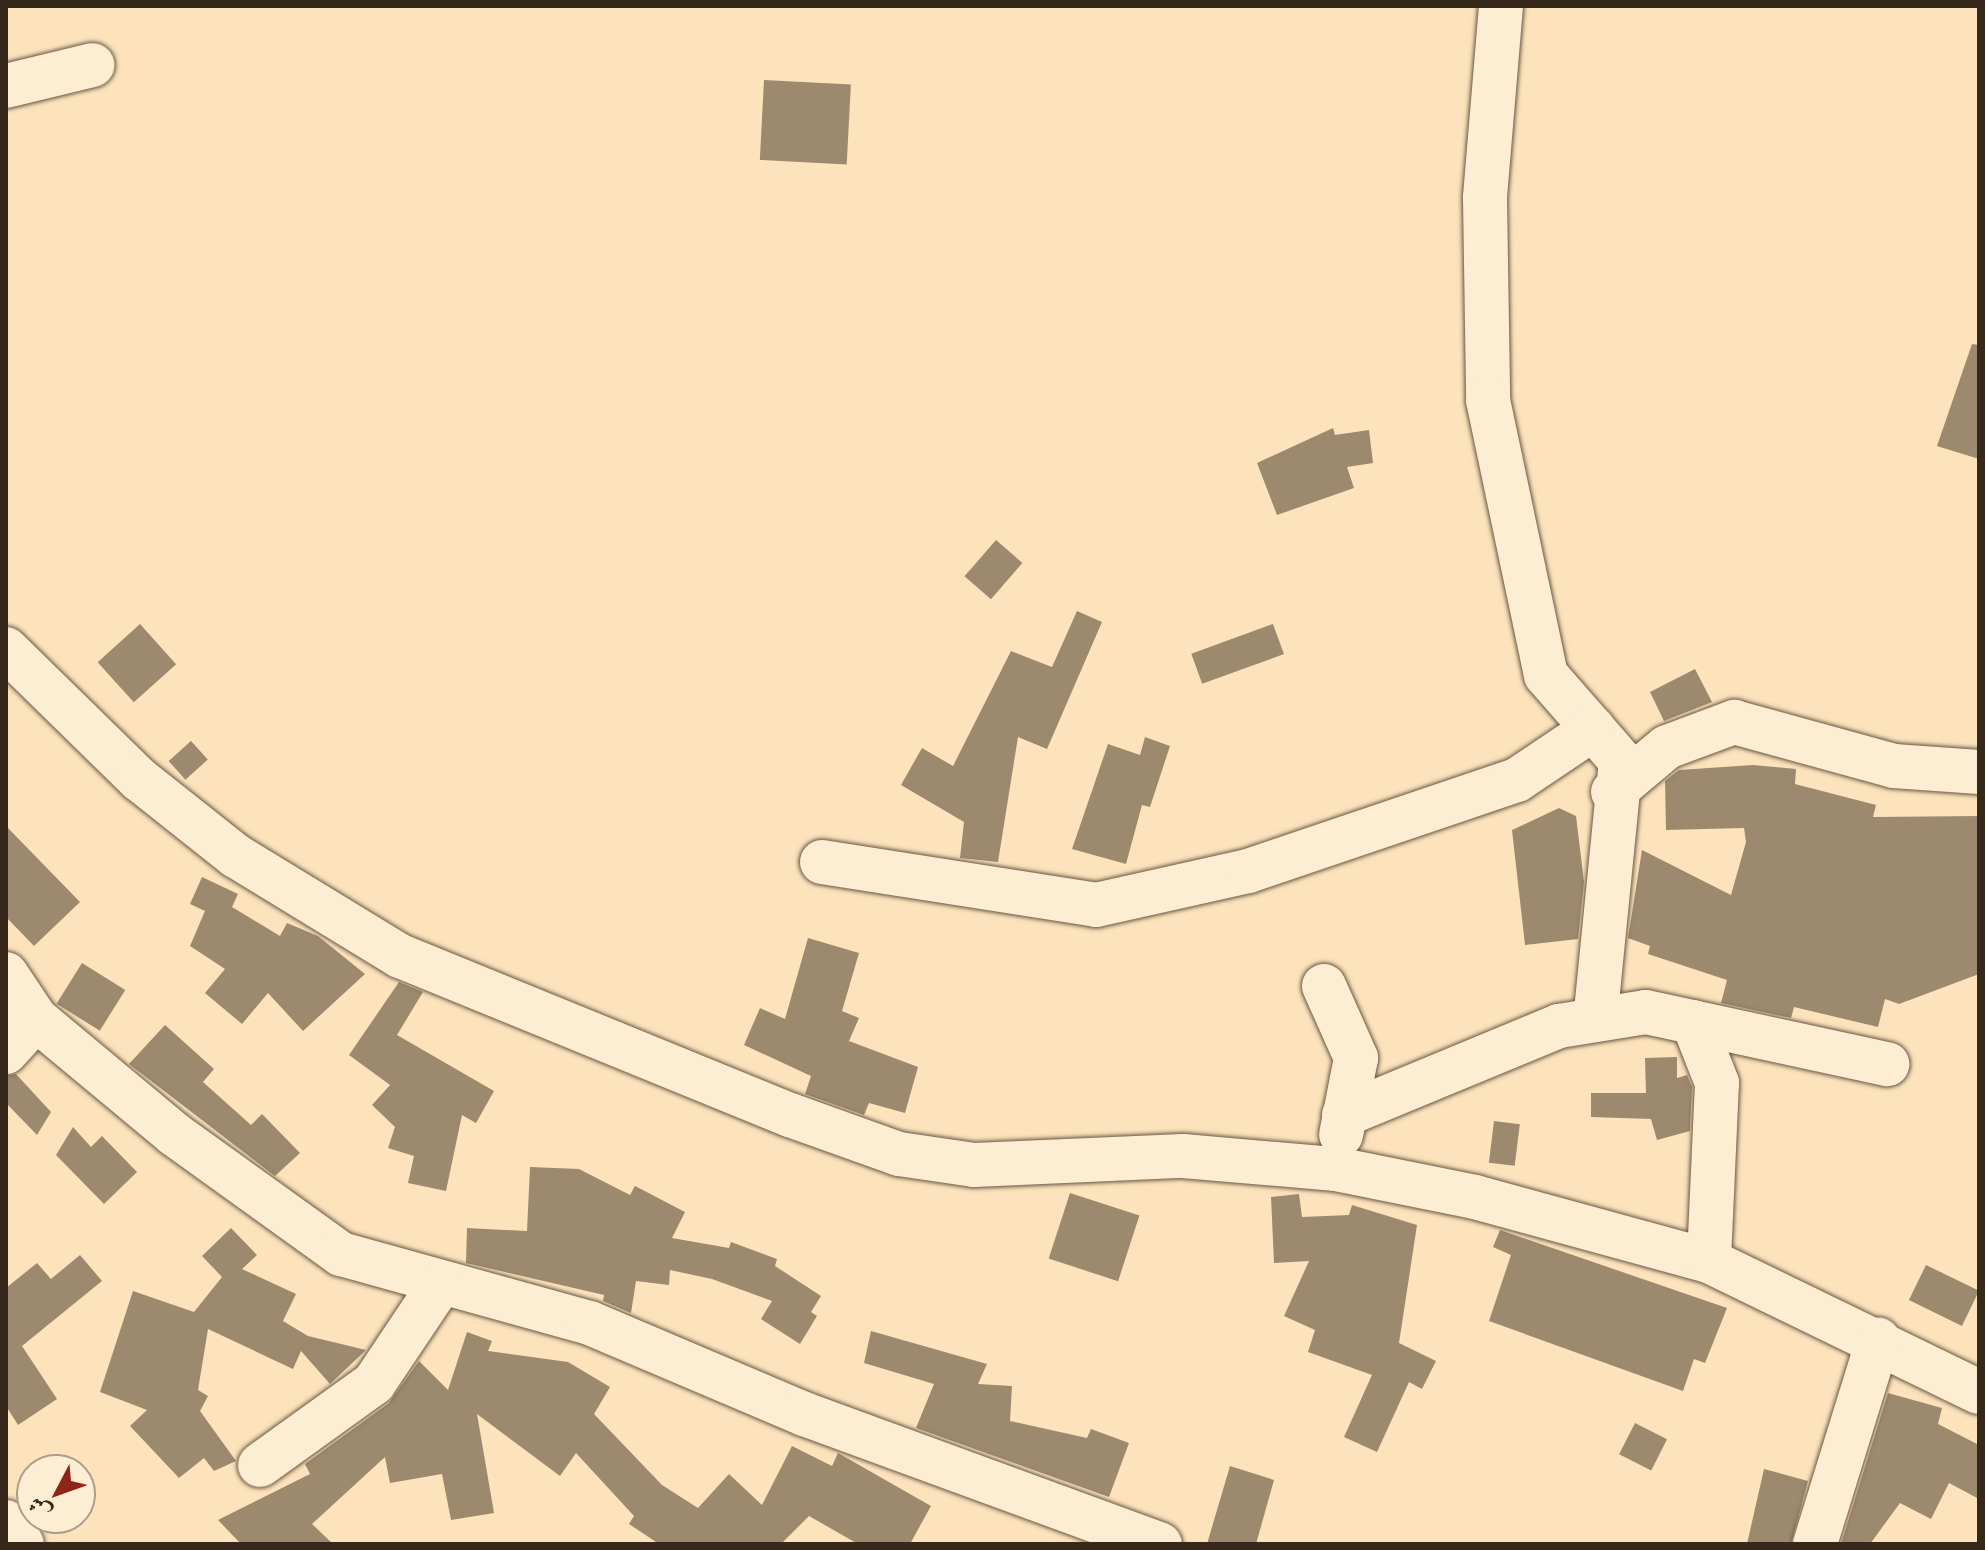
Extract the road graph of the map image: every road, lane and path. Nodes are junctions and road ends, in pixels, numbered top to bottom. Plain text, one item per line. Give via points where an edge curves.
1 (1501, 6) edge
2 (93, 65) dead end
3 (6, 86) edge
4 (6, 649) edge
5 (1593, 729) junction
6 (1979, 772) edge
7 (1613, 792) junction
8 (822, 862) dead end
9 (6, 974) edge
10 (1324, 986) dead end
11 (36, 1019) junction
12 (1595, 1020) junction
13 (1693, 1022) junction
14 (6, 1052) edge
15 (1887, 1064) dead end
16 (1344, 1115) junction
17 (1336, 1169) junction
18 (1709, 1261) junction
19 (439, 1286) junction
20 (1878, 1340) junction
21 (1979, 1392) edge
22 (260, 1465) dead end
23 (6, 1522) edge
24 (22, 1544) edge
25 (1160, 1544) edge
26 (1815, 1544) edge

1 - 5 street via 1485,198 1488,400 1546,675
2 - 3 street
4 - 17 street via 140,780 236,856 359,932 533,1014 790,1115 899,1154 974,1165 1183,1156
5 - 7 street via 1621,761
5 - 8 street via 1517,780 1248,871 1096,905
6 - 7 street via 1894,766 1734,722 1667,747
7 - 12 street
9 - 11 street
10 - 16 street via 1356,1058
11 - 14 street
11 - 19 street via 260,1200 341,1254
12 - 13 street via 1646,1012
12 - 16 street via 1559,1026
13 - 15 street
13 - 18 street via 1717,1083
16 - 17 street
17 - 18 street via 1475,1197
18 - 20 street
19 - 22 street via 374,1383
19 - 25 street via 590,1323 804,1414
20 - 21 street
20 - 26 street
23 - 24 street

